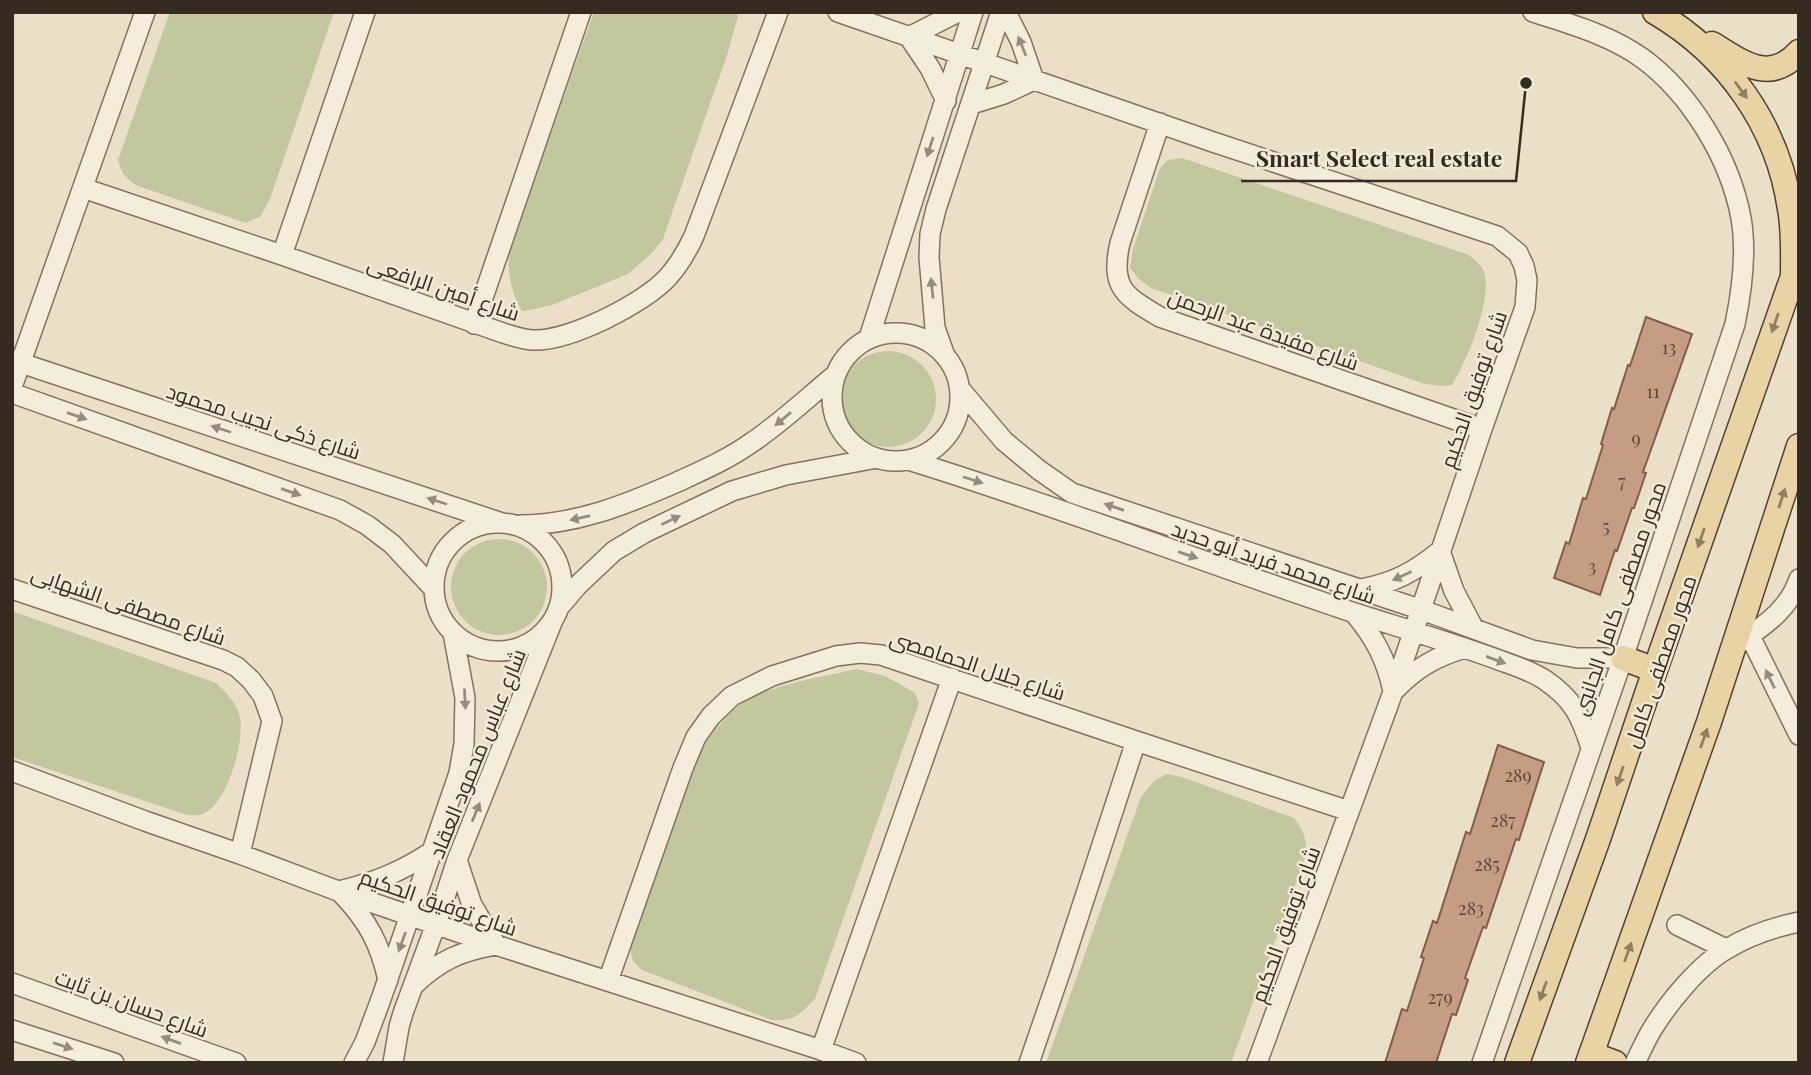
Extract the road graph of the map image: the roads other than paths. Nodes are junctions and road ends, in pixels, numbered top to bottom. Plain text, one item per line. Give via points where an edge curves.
1 (145, 12) edge
2 (365, 12) edge
3 (580, 12) edge
4 (778, 12) edge
5 (838, 12) edge
6 (958, 12) edge
7 (973, 12) edge
8 (1003, 12) edge
9 (1534, 12) edge
10 (1663, 17) edge
11 (909, 37) junction
12 (1799, 52) edge
13 (960, 54) junction
14 (984, 63) junction
15 (1034, 80) junction
16 (946, 101) junction
17 (972, 104) junction
18 (1160, 123) junction
19 (83, 188) junction
20 (282, 255) junction
21 (1796, 266) edge
22 (474, 324) junction
23 (869, 338) junction
24 (944, 354) junction
25 (16, 361) edge
26 (835, 375) junction
27 (12, 387) edge
28 (960, 389) junction
29 (12, 393) edge
30 (1482, 429) junction
31 (1799, 446) edge
32 (877, 458) junction
33 (908, 460) junction
34 (509, 524) junction
35 (1440, 551) junction
36 (1799, 579) edge
37 (12, 589) edge
38 (434, 589) junction
39 (1359, 590) junction
40 (1422, 610) junction
41 (1353, 612) junction
42 (557, 613) junction
43 (1474, 629) junction
44 (1414, 632) junction
45 (453, 633) junction
46 (1742, 635) junction
47 (1465, 648) junction
48 (1623, 658) junction
49 (1656, 670) junction
50 (952, 678) junction
51 (1393, 692) junction
52 (1799, 735) edge
53 (1136, 741) junction
54 (1591, 748) junction
55 (12, 771) edge
56 (1349, 811) junction
57 (434, 850) junction
58 (240, 854) junction
59 (457, 860) junction
60 (338, 891) junction
61 (412, 915) junction
62 (1794, 920) edge
63 (436, 924) junction
64 (1677, 925) dead end
65 (496, 945) junction
66 (1726, 949) junction
67 (388, 980) junction
68 (608, 981) junction
69 (12, 983) edge
70 (412, 987) junction
71 (12, 1030) edge
72 (821, 1050) junction
73 (1590, 1059) edge
74 (114, 1063) edge
75 (236, 1063) edge
76 (354, 1063) edge
77 (393, 1063) edge
78 (856, 1063) edge
79 (1029, 1063) edge
80 (1257, 1063) edge
81 (1482, 1063) edge
82 (1517, 1063) edge
83 (1615, 1063) edge
84 (1636, 1063) edge

1 - 19 street
2 - 20 street
3 - 22 street
4 - 22 street, شارع أمين الرافعى via 694,236 667,278 632,304 557,337 521,338
5 - 11 street, شارع توفيق الحكيم
6 - 11 street
7 - 13 street
8 - 14 street
15 -> 8 street via 1021,42
9 - 48 street, محور مصطفى كامل الجانبى via 1607,38 1670,81 1695,110 1713,144 1734,189 1741,220 1742,292 1735,324
10 - 12 main road via 1759,69 1775,68
10 -> 21 main road, محور مصطفى كامل via 1721,64 1764,126 1784,176
11 - 13 street, شارع توفيق الحكيم
11 - 16 street
13 - 14 street, شارع توفيق الحكيم
13 - 16 street
14 - 15 street, شارع توفيق الحكيم
14 - 17 street
15 - 17 street
15 - 18 street, شارع توفيق الحكيم
16 -> 23 street
24 -> 17 street via 935,328 930,234
18 - 30 street, شارع مفيدة عبد الرحمن via 1115,263 1118,282 1127,294 1160,317
18 - 30 street, شارع توفيق الحكيم via 1497,236 1518,253 1527,280 1525,307
19 - 20 street, شارع أمين الرافعى
19 - 25 street
20 - 22 street, شارع أمين الرافعى
21 -> 49 main road, محور مصطفى كامل
23 - 24 street via 902,332 932,343
23 - 26 street via 843,359
24 - 28 street
25 - 27 street
34 -> 25 street, شارع ذكى نجيب محمود
26 - 32 street via 834,416 858,449
26 -> 34 street via 722,462 605,512 550,523
28 - 33 street via 956,421 948,435 937,447
39 -> 28 street, شارع محمد فريد أبو حديد via 1072,493 1004,441
29 -> 38 street via 340,510 392,544
30 - 35 street, شارع توفيق الحكيم
46 -> 31 main road
32 - 33 street
42 -> 32 street, شارع عباس محمود العقاد via 614,551 643,533 732,491 786,475
33 -> 41 street, شارع محمد فريد أبو حديد
34 - 38 street via 488,523 460,535 438,566
34 - 42 street via 531,532 555,556 563,589
35 -> 39 street via 1403,577
35 - 40 street, شارع توفيق الحكيم
35 - 43 street
36 - 46 street via 1780,612
37 - 58 street, شارع مصطفى الشهابى via 223,660 251,680 272,721
38 - 45 street via 436,605
39 - 40 street, شارع محمد فريد أبو حديد
40 - 43 street, شارع محمد فريد أبو حديد
40 - 44 street, شارع توفيق الحكيم
41 - 44 street, شارع محمد فريد أبو حديد
41 - 51 street via 1380,649
42 - 45 street via 544,633 515,649 482,649
59 -> 42 street, شارع عباس محمود العقاد
43 - 48 street, شارع محمد فريد أبو حديد via 1554,655
44 - 47 street, شارع محمد فريد أبو حديد
44 - 51 street, شارع توفيق الحكيم
45 -> 57 street, شارع عباس محمود العقاد via 465,698 464,744
52 -> 46 street
73 -> 46 main road
47 - 51 street via 1425,664
47 -> 54 street, شارع محمد فريد أبو حديد via 1542,678 1561,693 1583,721
48 - 49 main road
48 - 54 street, محور مصطفى كامل الجانبى
49 -> 82 main road, محور مصطفى كامل
50 - 53 street, شارع جلال الحمامصى
50 - 68 street, شارع جلال الحمامصى via 881,654 860,653 772,676 732,696 696,737
50 - 72 street
51 - 56 street, شارع توفيق الحكيم
53 - 56 street, شارع جلال الحمامصى
53 - 79 street
54 - 81 street, محور مصطفى كامل الجانبى
55 - 58 street, شارع توفيق الحكيم
56 - 80 street, شارع توفيق الحكيم
57 - 60 street via 389,876
57 - 61 street, شارع عباس محمود العقاد
58 - 60 street, شارع توفيق الحكيم
59 - 63 street, شارع عباس محمود العقاد
59 - 65 street via 472,905
60 - 61 street, شارع توفيق الحكيم
60 - 67 street via 372,931
61 - 63 street, شارع توفيق الحكيم
61 -> 67 street, شارع عباس محمود العقاد
62 - 66 street
63 - 65 street, شارع توفيق الحكيم
63 - 70 street, شارع عباس محمود العقاد
64 - 66 street
65 - 68 street, شارع توفيق الحكيم
65 - 70 street via 450,958
66 - 84 street via 1671,1002
67 - 76 street, شارع عباس محمود العقاد
68 - 72 street, شارع توفيق الحكيم
75 -> 69 street, شارع حسان بن ثابت
70 - 77 street, شارع عباس محمود العقاد
71 -> 74 street
72 - 78 street, شارع توفيق الحكيم
73 - 83 main road

